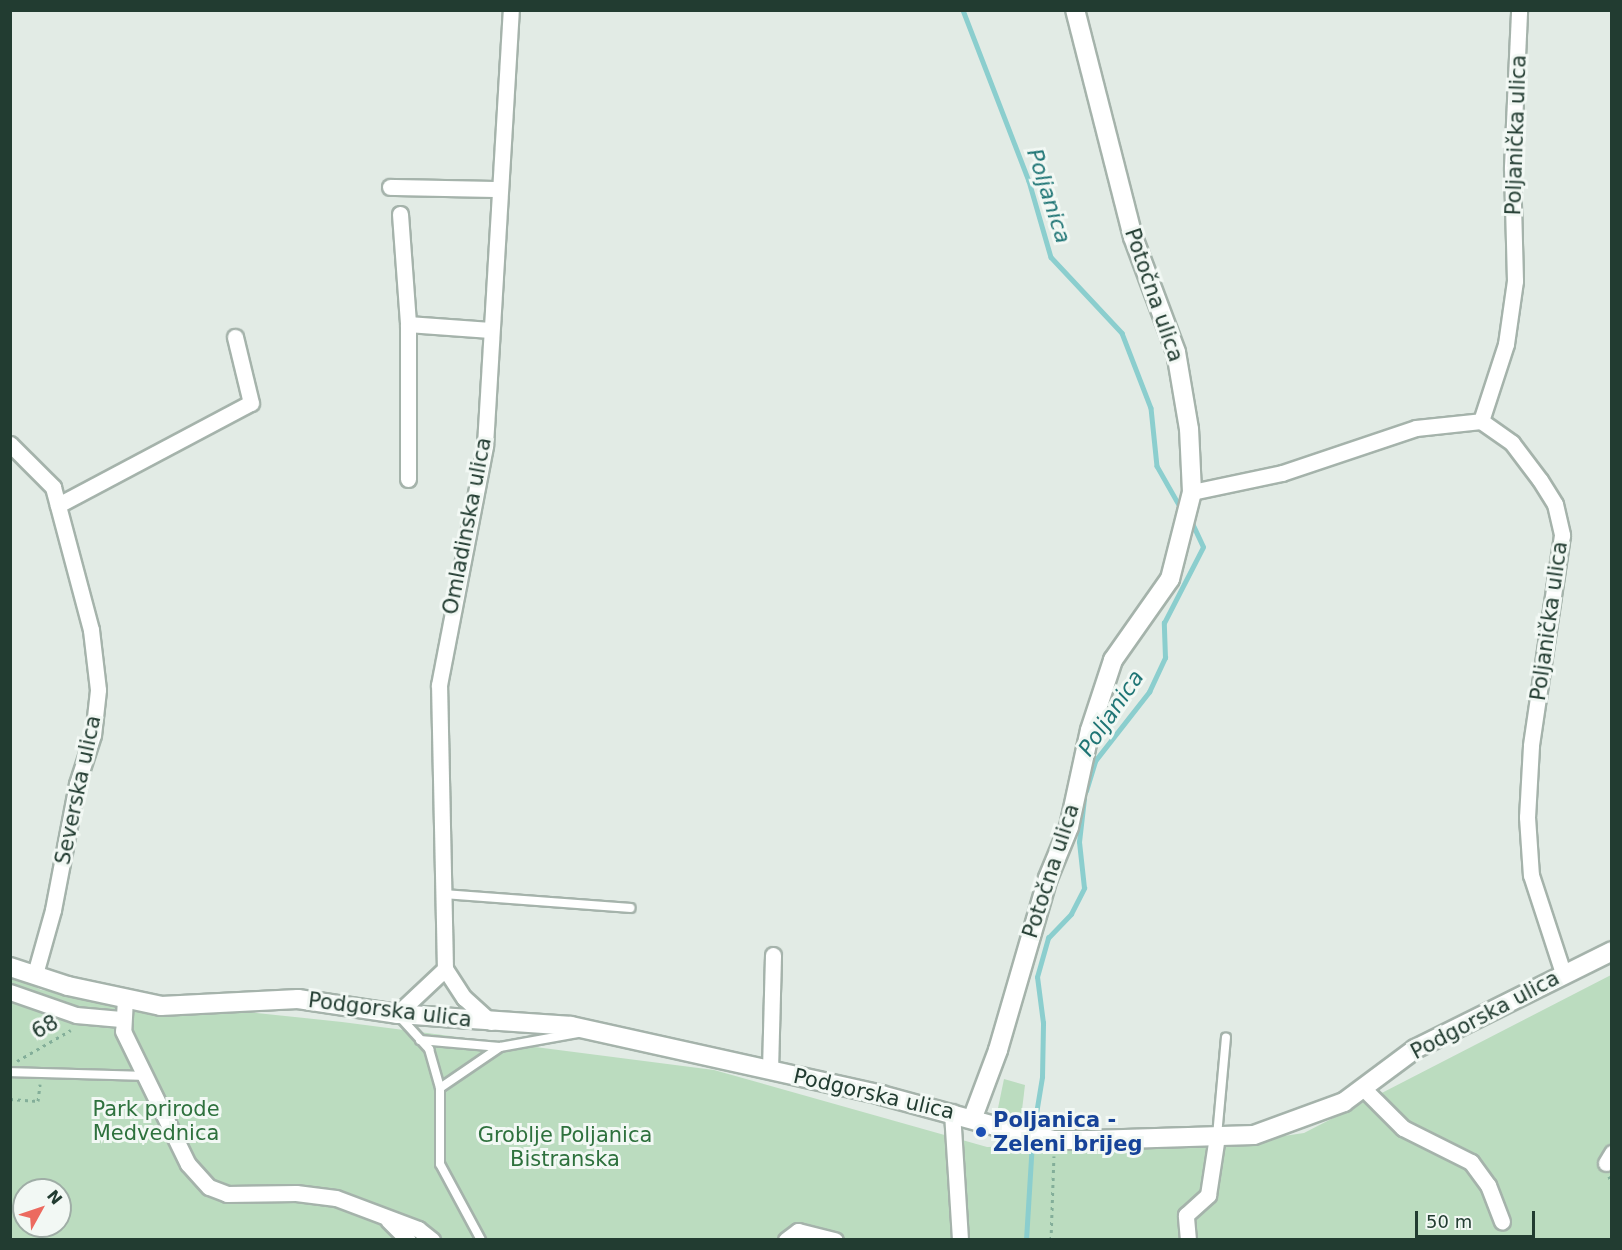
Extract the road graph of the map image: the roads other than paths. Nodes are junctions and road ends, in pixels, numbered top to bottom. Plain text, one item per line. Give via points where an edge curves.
1 (511, 10) edge
2 (1075, 10) edge
3 (1519, 10) edge
4 (390, 187) dead end
5 (499, 189) junction
6 (400, 214) dead end
7 (408, 324) junction
8 (490, 330) junction
9 (235, 337) dead end
10 (1481, 421) junction
11 (10, 444) edge
12 (408, 479) dead end
13 (1191, 498) junction
14 (58, 505) junction
15 (444, 894) junction
16 (630, 908) dead end
17 (1611, 951) edge
18 (773, 956) dead end
19 (10, 967) edge
20 (445, 969) junction
21 (1563, 973) junction
22 (35, 974) junction
23 (10, 992) edge
24 (125, 998) junction
25 (397, 1014) junction
26 (121, 1019) junction
27 (491, 1022) junction
28 (588, 1030) junction
29 (1226, 1037) dead end
30 (420, 1040) junction
31 (500, 1047) junction
32 (770, 1070) junction
33 (10, 1072) edge
34 (149, 1076) junction
35 (440, 1088) junction
36 (1364, 1089) junction
37 (952, 1112) junction
38 (973, 1117) junction
39 (1217, 1136) junction
40 (382, 1214) junction
41 (1502, 1221) dead end
42 (408, 1239) edge
43 (432, 1239) edge
44 (481, 1239) edge
45 (786, 1239) edge
46 (835, 1239) edge
47 (960, 1239) edge
48 (1188, 1239) edge

1 - 5 street, Omladinska ulica
2 - 13 main road, Potočna ulica via 1133,237 1176,352 1189,429
3 - 10 street, Poljanička ulica via 1512,167 1515,281 1506,344
4 - 5 street
5 - 8 street, Omladinska ulica
6 - 7 street
7 - 8 street
7 - 12 street
8 - 15 street, Omladinska ulica via 485,445 439,685
9 - 14 street via 251,403
10 - 13 street via 1416,428 1282,473
10 - 21 street, Poljanička ulica via 1512,443 1540,480 1555,504 1562,535 1531,746 1527,817 1532,875
11 - 14 street, Severska ulica via 53,487
13 - 38 main road, Potočna ulica via 1170,579 1152,610 1113,660 1090,730 1069,827 1048,878 998,1050
14 - 22 street, Severska ulica via 91,630 98,690 93,735 77,784 53,910
15 - 16 lane
15 - 20 street, Omladinska ulica
17 - 21 main road, Podgorska ulica
18 - 32 street, Podgorska ulica
19 - 22 main road, Podgorska ulica
20 - 25 street
20 - 27 street via 464,998
21 - 36 main road, Podgorska ulica via 1527,998 1415,1049
22 - 24 main road, Podgorska ulica
23 - 26 street via 96,1018
24 - 25 main road, Podgorska ulica via 161,1006 298,999
24 - 26 street
25 - 27 main road, Podgorska ulica
25 - 30 lane
26 - 34 street
27 - 28 main road, Podgorska ulica
28 - 31 lane
28 - 32 main road, Podgorska ulica
29 - 39 lane
30 - 31 lane via 439,1038
30 - 35 lane via 436,1065
31 - 35 lane
32 - 37 main road, Podgorska ulica
33 - 34 lane
34 - 40 street via 175,1140 208,1187 227,1194 296,1192 336,1198
35 - 44 lane via 440,1164
36 - 39 main road, Podgorska ulica via 1344,1102 1254,1135
36 - 41 street via 1403,1128 1471,1162 1488,1185
37 - 38 main road, Podgorska ulica
37 - 47 street
38 - 39 main road, Podgorska ulica via 1049,1138
39 - 48 street via 1208,1195 1186,1215
40 - 42 street
40 - 43 street
45 - 46 street via 798,1231

